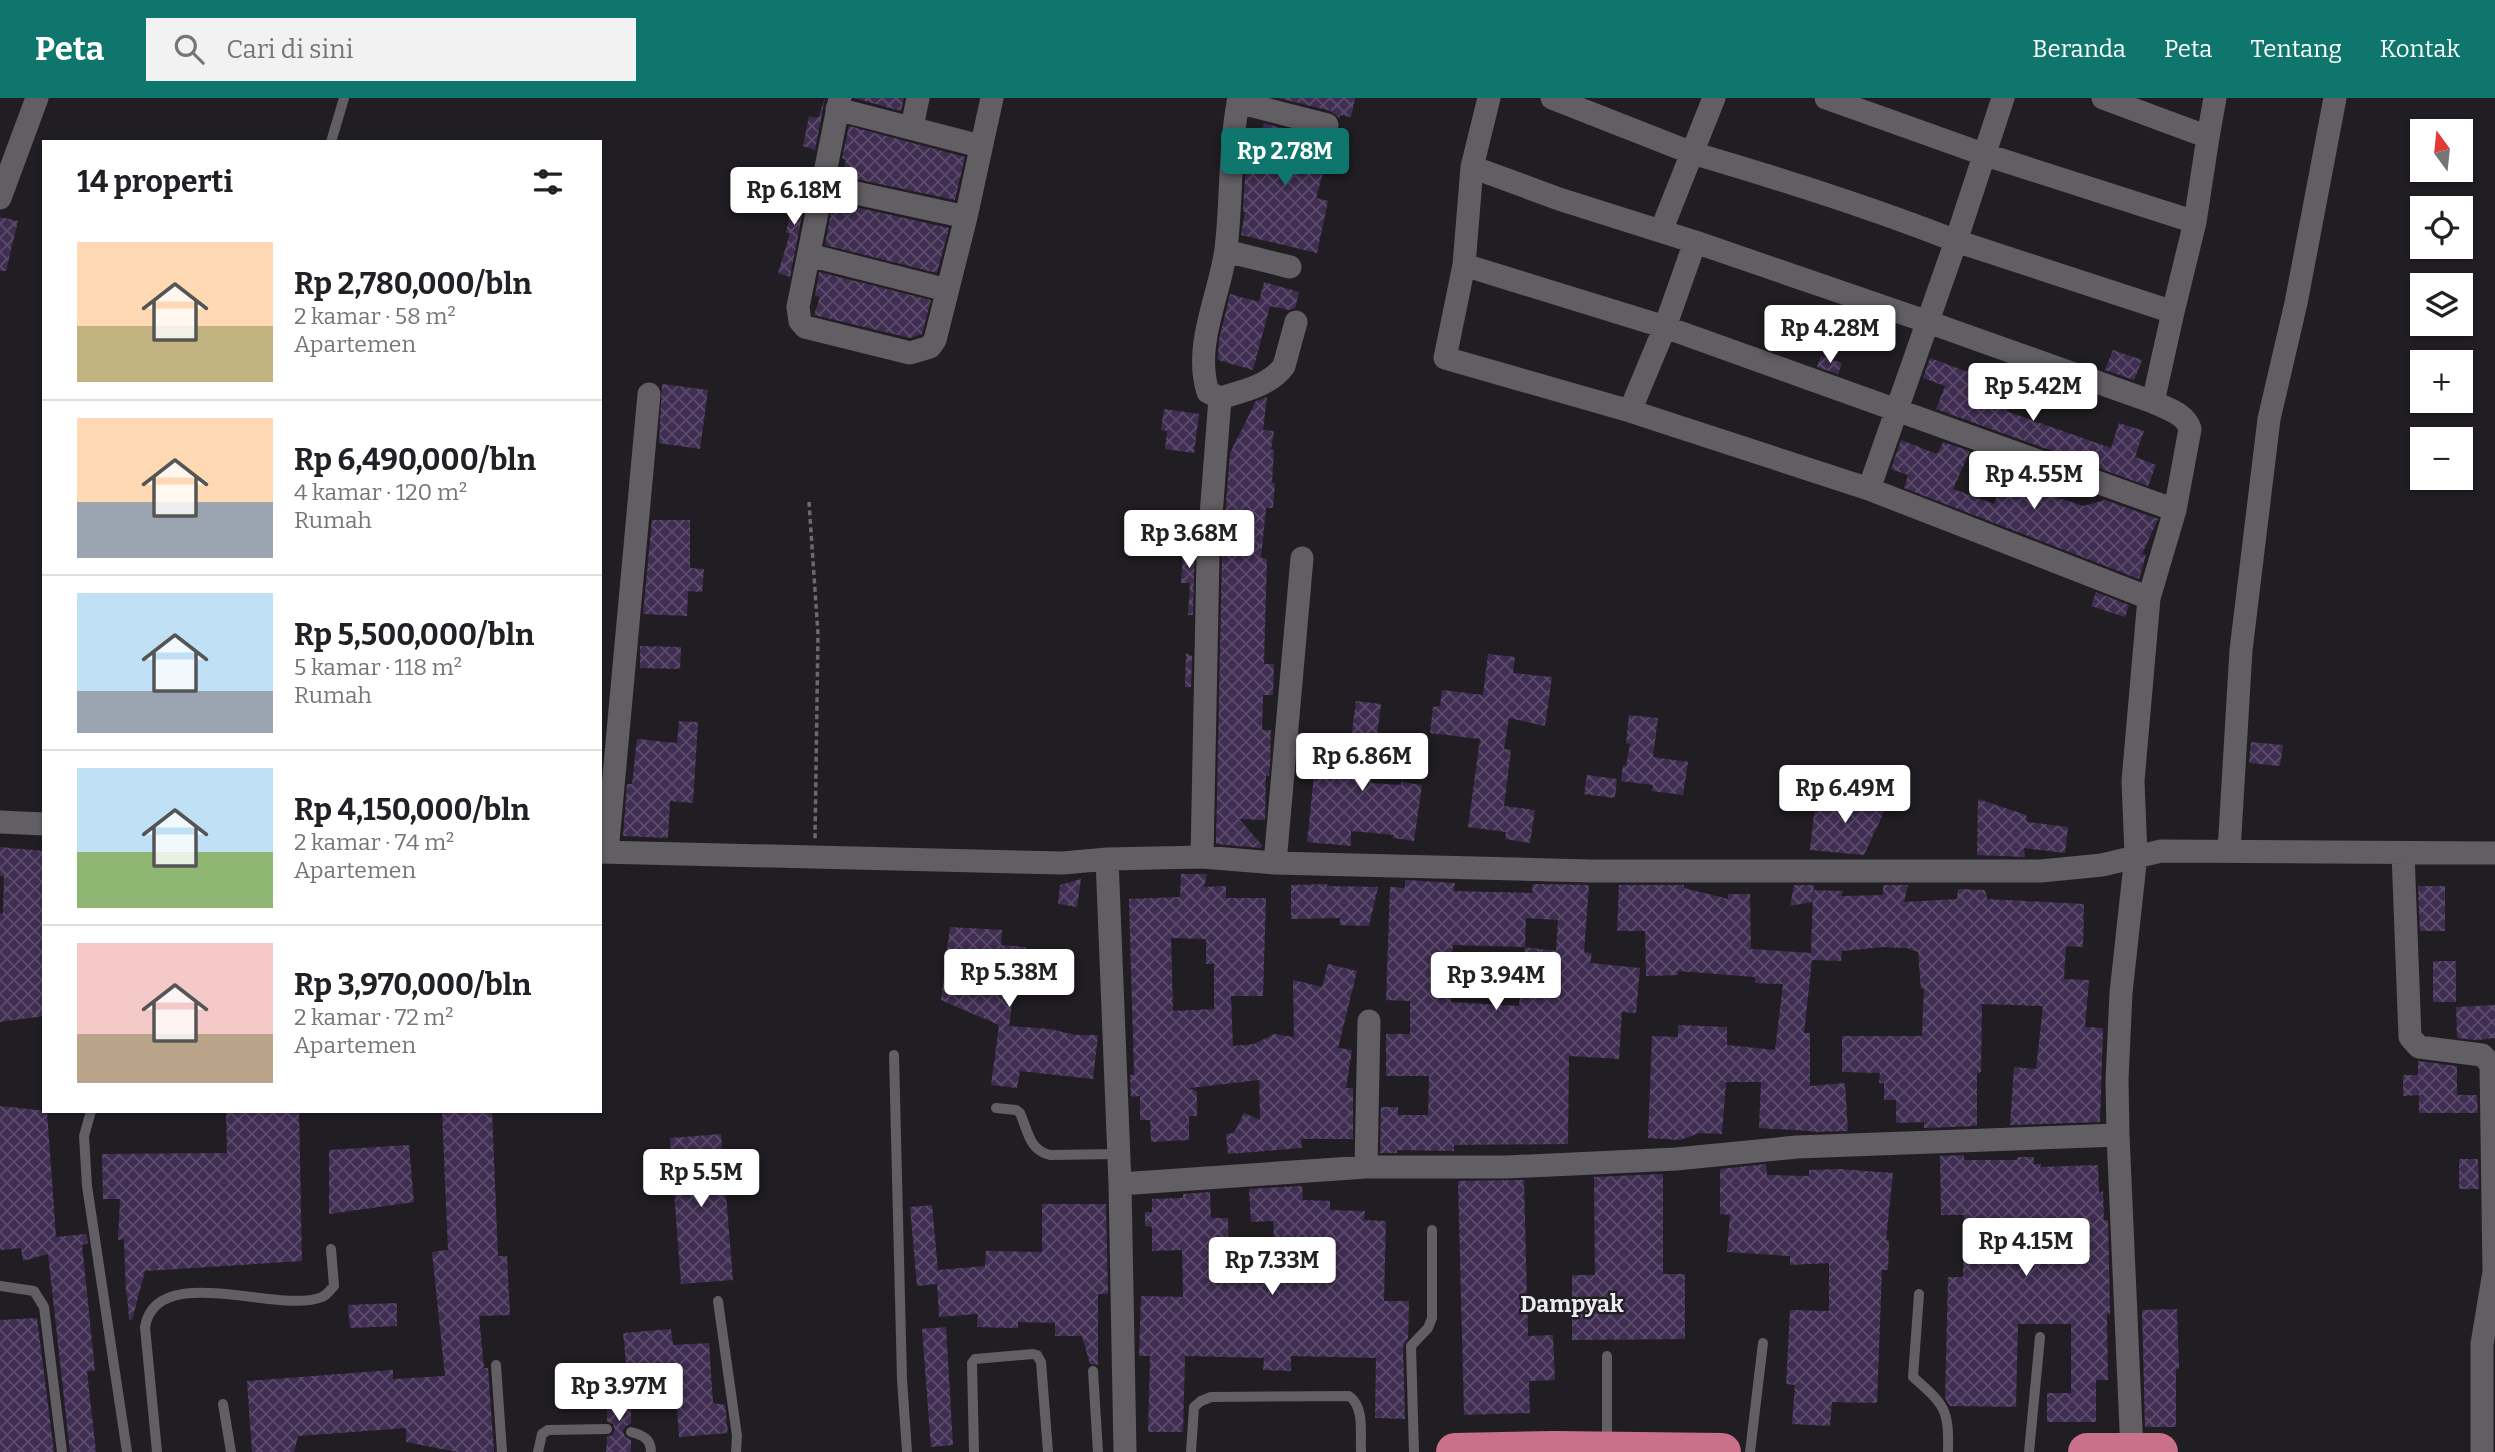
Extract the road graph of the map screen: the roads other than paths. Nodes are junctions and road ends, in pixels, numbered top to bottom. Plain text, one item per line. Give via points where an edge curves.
1 (37, 98) edge
2 (344, 98) edge
3 (918, 98) edge
4 (992, 98) edge
5 (1489, 98) edge
6 (1552, 98) edge
7 (1714, 98) edge
8 (1826, 98) edge
9 (2003, 98) edge
10 (2103, 98) edge
11 (2215, 98) edge
12 (2335, 98) edge
13 (1238, 100) edge
14 (839, 104) edge
15 (1327, 125) dead end
16 (912, 127) junction
17 (2208, 137) junction
18 (332, 140) edge
19 (979, 146) junction
20 (1692, 153) junction
21 (1983, 154) junction
22 (1472, 167) junction
23 (824, 186) junction
24 (0, 198) edge
25 (966, 217) junction
26 (2195, 222) junction
27 (1661, 232) junction
28 (1695, 242) junction
29 (1956, 242) junction
30 (1226, 251) junction
31 (809, 255) junction
32 (1464, 265) junction
33 (1290, 267) dead end
34 (947, 290) junction
35 (2174, 312) junction
36 (1296, 322) dead end
37 (1928, 322) junction
38 (1665, 327) junction
39 (649, 394) dead end
40 (1220, 398) junction
41 (2153, 402) junction
42 (1630, 411) junction
43 (1895, 411) junction
44 (1869, 489) junction
45 (2175, 510) junction
46 (1302, 558) dead end
47 (2149, 598) junction
48 (0, 822) edge
49 (42, 824) edge
50 (2229, 850) junction
51 (604, 852) edge
52 (2403, 853) junction
53 (2495, 853) edge
54 (2136, 855) junction
55 (1202, 857) junction
56 (1107, 859) junction
57 (1275, 863) junction
58 (1369, 1021) dead end
59 (894, 1055) dead end
60 (996, 1108) dead end
61 (90, 1113) edge
62 (2118, 1135) junction
63 (1118, 1154) junction
64 (1366, 1167) junction
65 (1120, 1184) junction
66 (1432, 1230) dead end
67 (331, 1249) dead end
68 (0, 1286) edge
69 (1919, 1294) dead end
70 (718, 1301) dead end
71 (2040, 1337) dead end
72 (1763, 1343) dead end
73 (1607, 1356) dead end
74 (496, 1365) dead end
75 (1093, 1371) dead end
76 (223, 1404) dead end
77 (607, 1429) dead end
78 (631, 1432) dead end
79 (1607, 1451) edge
80 (61, 1452) edge
81 (127, 1452) edge
82 (157, 1452) edge
83 (231, 1452) edge
84 (502, 1452) edge
85 (538, 1452) edge
86 (651, 1452) edge
87 (736, 1452) edge
88 (907, 1452) edge
89 (974, 1452) edge
90 (1048, 1452) edge
91 (1098, 1452) edge
92 (1125, 1452) edge
93 (1191, 1452) edge
94 (1361, 1452) edge
95 (1414, 1452) edge
96 (1455, 1452) edge
97 (1722, 1452) edge
98 (1750, 1452) edge
99 (1948, 1452) edge
100 (2029, 1452) edge
101 (2087, 1452) edge
102 (2141, 1452) edge
103 (2482, 1452) edge

1 - 24 street
2 - 18 lane
3 - 16 street
4 - 19 street
5 - 22 street
6 - 20 street
7 - 20 street
8 - 21 street
9 - 21 street
10 - 17 street
11 - 17 street
12 - 50 street via 2269,419 2241,650
13 - 15 street
13 - 30 street
14 - 16 street
14 - 23 street
16 - 19 street
17 - 26 street
19 - 25 street
20 - 27 street
20 - 29 street via 1906,221
21 - 26 street
21 - 29 street
22 - 27 street
22 - 32 street
23 - 25 street
23 - 31 street
25 - 34 street
26 - 35 street
27 - 28 street
28 - 37 street
28 - 38 street
29 - 35 street
29 - 37 street
30 - 33 street
30 - 40 street via 1207,334 1204,372 1208,392
31 - 34 street
31 - 34 street via 797,307 805,327 910,354 930,347 935,340
32 - 38 street
32 - 42 street via 1445,358
35 - 41 street
36 - 40 street via 1279,372 1267,382
37 - 41 street
37 - 43 street
38 - 42 street
38 - 43 street
39 - 51 street
40 - 55 street via 1208,555
41 - 45 street via 2183,416 2190,429
42 - 44 street
43 - 44 street
43 - 45 street
44 - 47 street
45 - 47 street
46 - 57 street
47 - 54 street via 2133,781
48 - 49 street
50 - 52 street
50 - 54 street
51 - 56 street via 1063,863
52 - 53 street
52 - 103 street via 2410,1037 2418,1048 2482,1055 2491,1064 2494,1272 2482,1344
54 - 57 street via 2041,872 1591,871
54 - 62 street via 2121,993
55 - 56 street
55 - 57 street
56 - 63 street
58 - 64 street
59 - 88 lane
60 - 63 lane via 1020,1113 1040,1153
61 - 81 lane via 84,1136 87,1186
62 - 64 street via 1797,1147 1676,1159 1506,1167
62 - 102 street
63 - 65 street
64 - 65 street
65 - 92 street
66 - 95 lane via 1432,1318 1411,1346
67 - 82 lane via 334,1286 325,1296 303,1301 187,1292 161,1301 147,1314
68 - 80 lane via 34,1292 44,1307
69 - 99 lane via 1913,1377 1932,1391 1945,1412
70 - 87 lane
71 - 100 lane
72 - 98 lane
73 - 79 lane
74 - 84 lane
75 - 91 lane
76 - 83 lane
77 - 85 lane via 548,1430 542,1434
78 - 86 lane via 646,1438
79 - 96 highway
79 - 97 highway
89 - 90 lane via 972,1363 975,1359 1033,1354 1041,1362
93 - 94 lane via 1194,1407 1201,1401 1335,1396 1355,1401
101 - 102 highway

